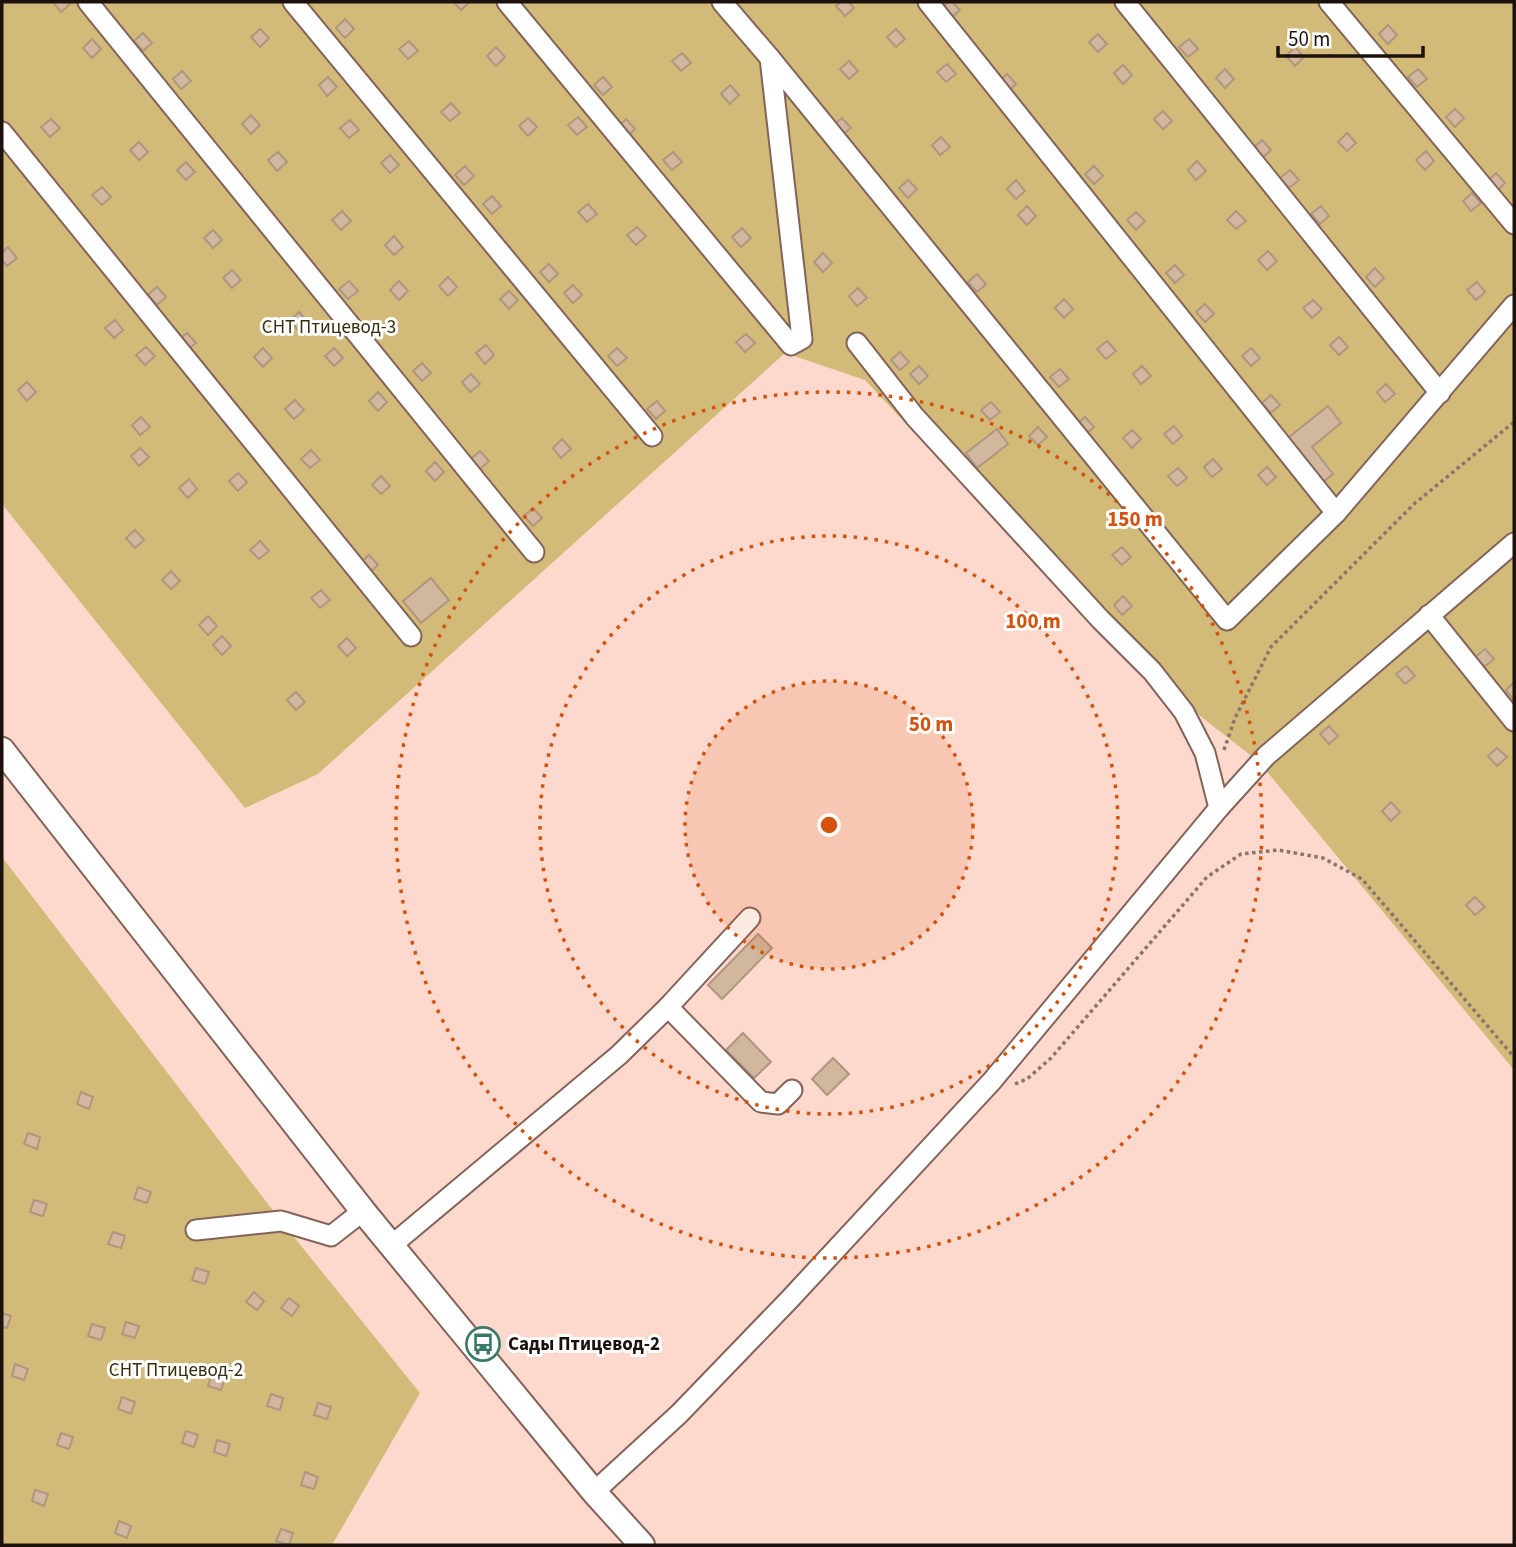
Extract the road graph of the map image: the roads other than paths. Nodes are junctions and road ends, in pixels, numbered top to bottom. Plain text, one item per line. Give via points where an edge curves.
1 (88, 2) edge
2 (293, 2) edge
3 (507, 2) edge
4 (722, 2) edge
5 (928, 2) edge
6 (1125, 2) edge
7 (1329, 2) edge
8 (770, 58) junction
9 (2, 132) edge
10 (1514, 224) edge
11 (1514, 305) edge
12 (858, 343) dead end
13 (1440, 393) junction
14 (652, 436) dead end
15 (1336, 513) junction
16 (1514, 543) edge
17 (534, 552) dead end
18 (1429, 615) junction
19 (411, 636) dead end
20 (1514, 721) edge
21 (2, 750) edge
22 (1219, 807) junction
23 (750, 918) dead end
24 (668, 1007) junction
25 (792, 1090) dead end
26 (363, 1211) junction
27 (196, 1230) dead end
28 (392, 1245) junction
29 (594, 1492) junction
30 (642, 1545) edge

1 - 17 lane
2 - 14 lane
3 - 8 lane via 791,345 802,339
4 - 8 lane
5 - 15 lane
6 - 13 lane
7 - 10 lane
8 - 15 lane via 1227,620
9 - 19 lane
11 - 13 lane
12 - 22 lane via 915,417 1152,671 1205,753
13 - 15 lane
16 - 18 lane
18 - 20 lane
18 - 22 lane via 1266,756
21 - 26 main road
22 - 29 lane via 992,1081 679,1414
23 - 24 lane
24 - 25 lane via 761,1102 778,1104
24 - 28 lane via 619,1055
26 - 27 lane via 331,1236 281,1221
26 - 28 main road
28 - 29 main road
29 - 30 main road

